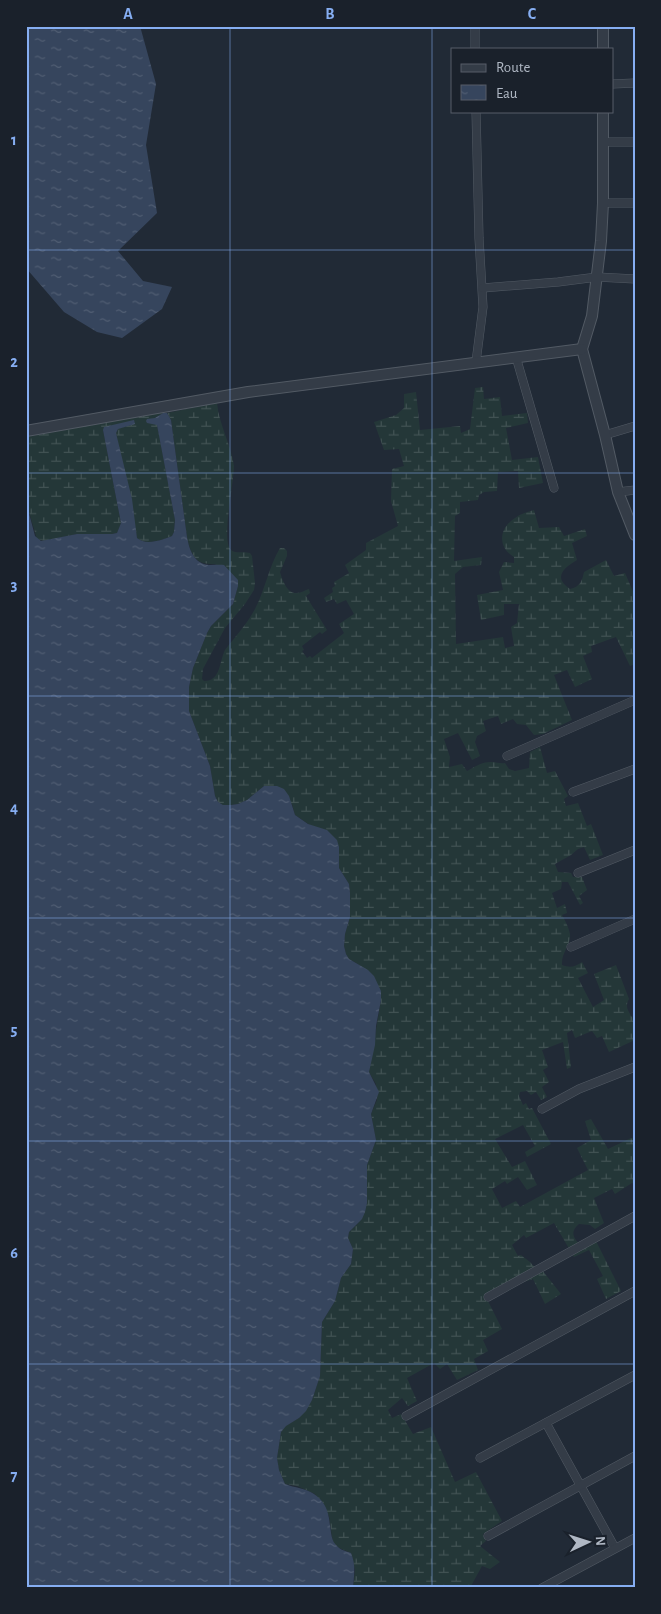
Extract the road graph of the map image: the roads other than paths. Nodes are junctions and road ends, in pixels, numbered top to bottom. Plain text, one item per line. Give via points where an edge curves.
1 (475, 26) edge
2 (604, 26) edge
3 (474, 48) edge
4 (603, 48) edge
5 (635, 83) edge
6 (614, 84) edge
7 (476, 112) edge
8 (603, 112) edge
9 (603, 142) junction
10 (635, 142) edge
11 (603, 203) junction
12 (635, 203) edge
13 (597, 277) junction
14 (635, 279) edge
15 (483, 288) junction
16 (582, 349) junction
17 (516, 357) junction
18 (476, 362) junction
19 (635, 426) edge
20 (26, 431) edge
21 (605, 435) junction
22 (554, 488) dead end
23 (635, 490) edge
24 (618, 492) junction
25 (635, 534) edge
26 (635, 700) edge
27 (507, 756) dead end
28 (635, 769) edge
29 (573, 792) dead end
30 (635, 850) edge
31 (578, 873) dead end
32 (635, 919) edge
33 (571, 947) dead end
34 (635, 1067) edge
35 (542, 1109) dead end
36 (634, 1217) edge
37 (635, 1292) edge
38 (488, 1296) dead end
39 (635, 1375) edge
40 (406, 1416) dead end
41 (546, 1422) junction
42 (635, 1456) edge
43 (480, 1458) dead end
44 (581, 1485) junction
45 (488, 1536) dead end
46 (635, 1538) edge
47 (615, 1548) junction
48 (542, 1588) edge

1 - 3 street
2 - 4 street
5 - 6 street
7 - 15 street
8 - 9 street
9 - 10 street
9 - 11 street
11 - 12 street
11 - 13 street
13 - 14 street
13 - 15 street
13 - 16 street via 592,316
15 - 18 street
16 - 17 street
16 - 21 street
17 - 18 street
17 - 22 street
18 - 20 street via 248,392
19 - 21 street
21 - 24 street
23 - 24 street
24 - 25 street
26 - 27 street
28 - 29 street
30 - 31 street
32 - 33 street
34 - 35 street via 580,1089
36 - 38 street
37 - 40 street
39 - 41 street
41 - 43 street
41 - 44 street
42 - 44 street
44 - 45 street
44 - 47 street
46 - 47 street
47 - 48 street

